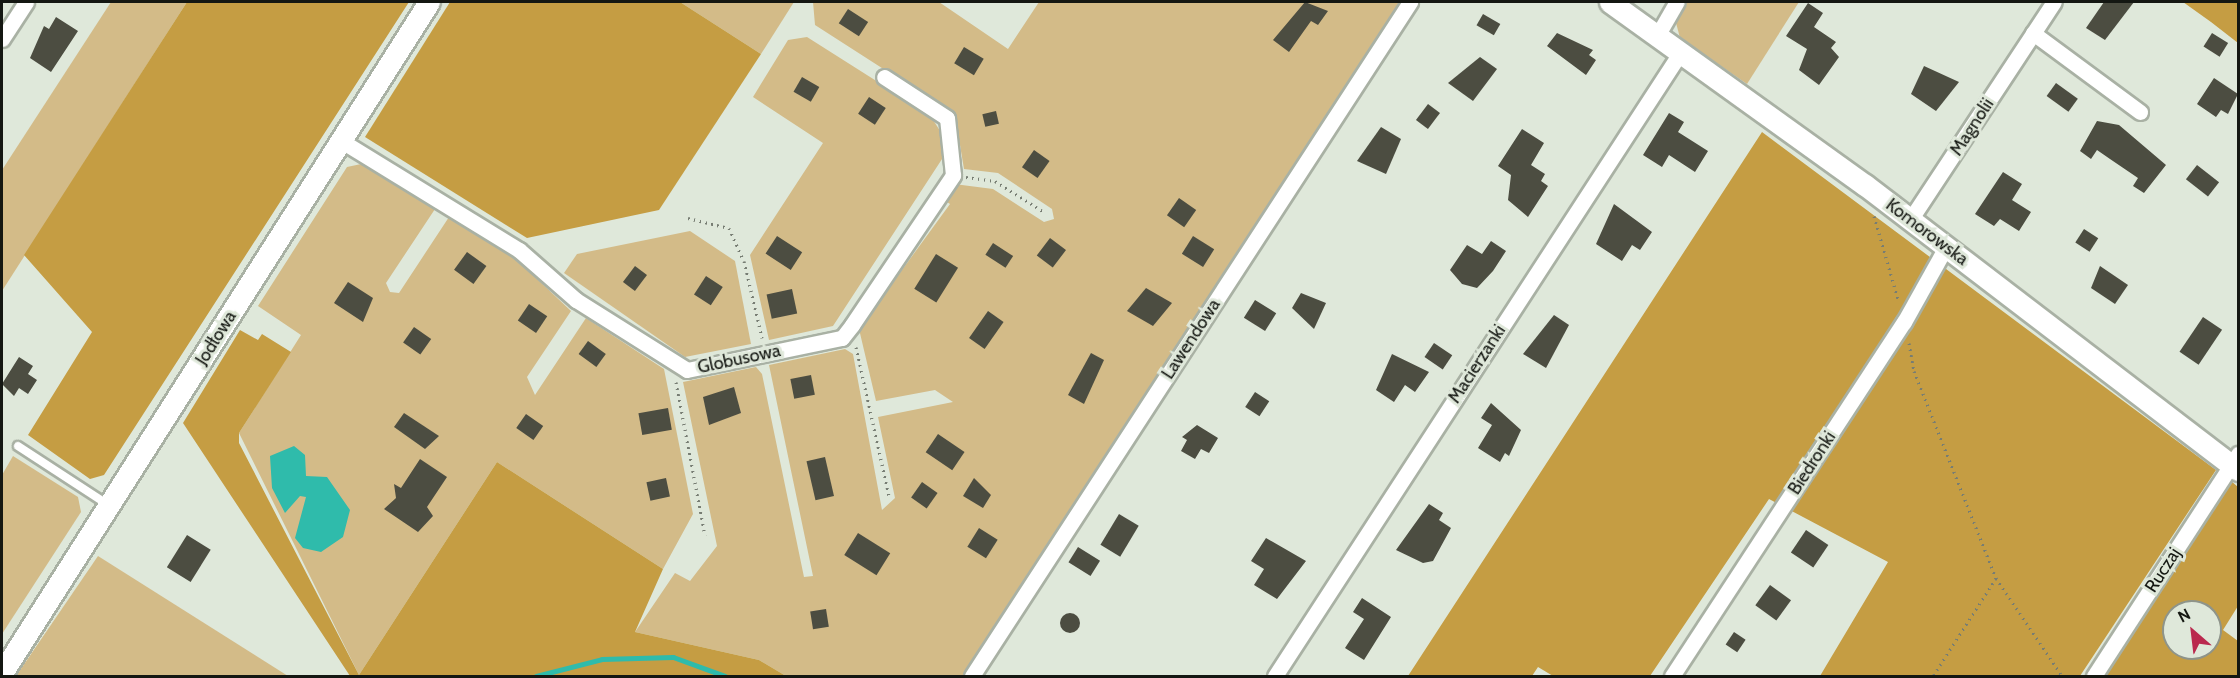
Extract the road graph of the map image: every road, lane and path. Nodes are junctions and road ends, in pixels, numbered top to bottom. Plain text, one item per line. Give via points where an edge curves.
1 (26, 2) edge
2 (429, 2) edge
3 (1410, 2) edge
4 (1610, 2) edge
5 (1677, 2) edge
6 (2054, 2) edge
7 (2033, 33) junction
8 (1657, 36) junction
9 (2, 39) edge
10 (1680, 53) junction
11 (884, 77) dead end
12 (2140, 112) dead end
13 (340, 140) junction
14 (953, 175) junction
15 (1865, 185) junction
16 (1044, 212) dead end
17 (687, 218) dead end
18 (1910, 220) junction
19 (1946, 247) junction
20 (1905, 322) junction
21 (852, 325) junction
22 (765, 354) junction
23 (672, 362) junction
24 (18, 446) dead end
25 (2236, 463) edge
26 (889, 496) dead end
27 (111, 506) junction
28 (705, 535) dead end
29 (1996, 578) junction
30 (2, 673) edge
31 (972, 676) edge
32 (1275, 676) edge
33 (1672, 676) edge
34 (1934, 676) edge
35 (2062, 676) edge
36 (2094, 676) edge

1 - 9 street
2 - 13 street, Jodłowa
3 - 31 street, Lawendowa
4 - 8 street, Komorowska
5 - 8 street
6 - 7 street, Magnolii
7 - 12 street
7 - 18 street, Magnolii
8 - 10 street, Komorowska
10 - 15 street, Komorowska
10 - 32 street, Macierzanki
11 - 14 street via 947,118
13 - 23 street, Globusowa via 519,249 576,300
13 - 27 street, Jodłowa
14 - 16 path via 995,181
14 - 21 street, Globusowa
15 - 18 street, Komorowska
15 - 20 path
17 - 22 path via 729,228 744,261
18 - 19 street, Komorowska
19 - 20 street, Biedronki
19 - 25 street, Komorowska
20 - 29 path via 1914,371
20 - 33 street, Biedronki
21 - 22 street, Globusowa via 842,338
21 - 26 path
22 - 23 street, Globusowa via 687,370
23 - 28 path
24 - 27 lane
25 - 36 street, Ruczaj
27 - 30 street, Jodłowa
29 - 34 path
29 - 35 path

